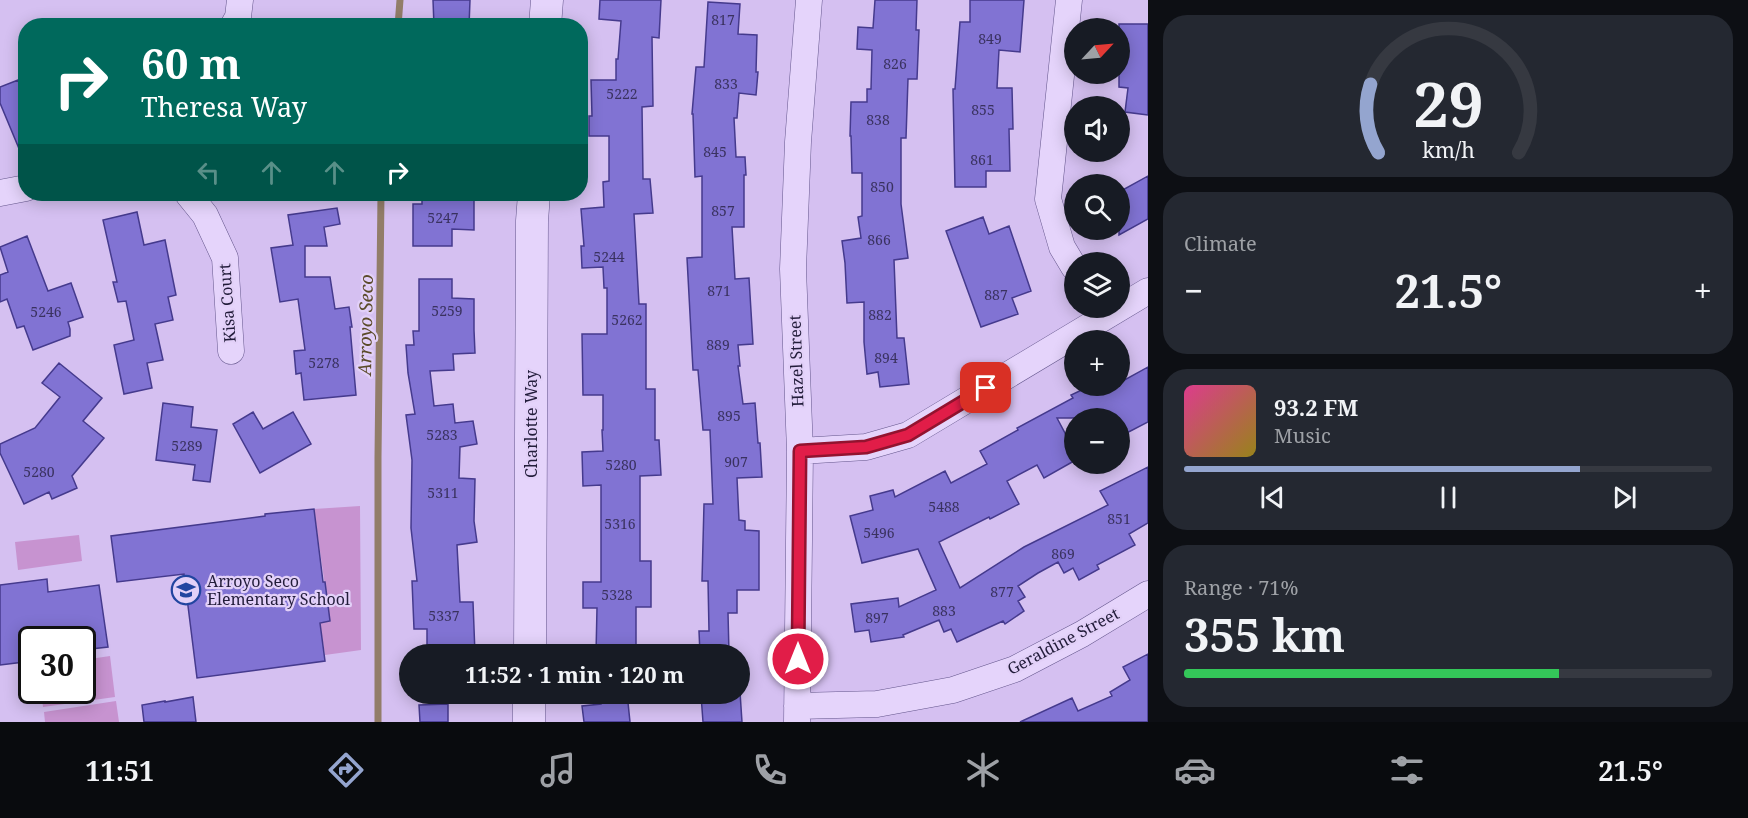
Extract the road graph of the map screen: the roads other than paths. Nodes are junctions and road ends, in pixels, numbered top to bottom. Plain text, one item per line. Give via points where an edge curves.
1 (240, 0) edge
2 (547, 0) edge
3 (810, 0) edge
4 (1069, 0) edge
5 (237, 18) edge
6 (546, 18) edge
7 (18, 190) edge
8 (0, 193) edge
9 (194, 201) edge
10 (533, 201) edge
11 (1065, 252) edge
12 (1148, 291) edge
13 (1130, 299) edge
14 (1092, 318) edge
15 (231, 351) dead end
16 (800, 451) junction
17 (1148, 594) edge
18 (530, 644) edge
19 (530, 704) edge
20 (797, 714) edge
21 (529, 722) edge

1 - 5 street
2 - 6 street
3 - 16 street, Hazel Street via 793,268
4 - 11 street via 1048,199
7 - 8 street
9 - 15 street, Kisa Court via 205,215 225,258
10 - 18 street, Charlotte Way
12 - 13 street
14 - 16 street via 908,435 866,447
16 - 20 street, Hazel Street
17 - 20 street, Geraldine Street via 1015,669 953,690
19 - 21 street

